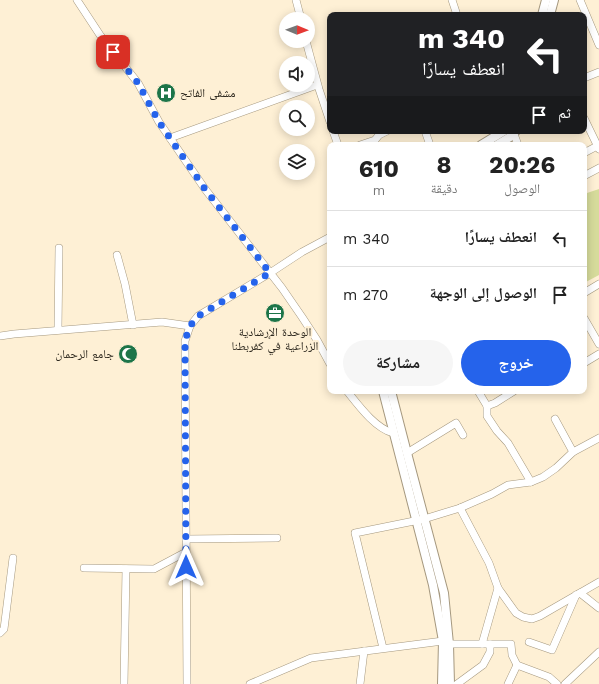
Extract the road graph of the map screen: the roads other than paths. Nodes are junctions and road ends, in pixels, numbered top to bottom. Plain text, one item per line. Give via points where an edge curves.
1 (77, 0) edge
2 (296, 0) edge
3 (452, 0) edge
4 (546, 0) edge
5 (554, 0) edge
6 (580, 0) edge
7 (299, 12) edge
8 (456, 12) edge
9 (543, 12) edge
10 (551, 12) edge
11 (585, 12) edge
12 (587, 17) edge
13 (599, 45) edge
14 (308, 48) edge
15 (599, 72) edge
16 (587, 77) edge
17 (318, 85) junction
18 (327, 113) edge
19 (587, 124) edge
20 (381, 134) edge
21 (499, 134) edge
22 (511, 134) edge
23 (170, 138) junction
24 (369, 142) edge
25 (486, 142) edge
26 (501, 142) edge
27 (599, 147) edge
28 (587, 151) edge
29 (599, 168) edge
30 (587, 174) edge
31 (327, 239) edge
32 (59, 248) dead end
33 (117, 255) dead end
34 (270, 273) junction
35 (599, 284) edge
36 (587, 291) edge
37 (587, 323) edge
38 (133, 325) junction
39 (190, 326) junction
40 (58, 330) junction
41 (0, 336) edge
42 (599, 344) edge
43 (599, 354) edge
44 (327, 358) edge
45 (587, 361) edge
46 (349, 394) edge
47 (384, 394) edge
48 (392, 394) edge
49 (480, 394) edge
50 (509, 394) edge
51 (487, 406) junction
52 (555, 419) dead end
53 (393, 433) junction
54 (463, 435) dead end
55 (599, 438) edge
56 (573, 452) junction
57 (406, 453) junction
58 (531, 482) junction
59 (460, 508) junction
60 (420, 519) junction
61 (277, 538) dead end
62 (186, 539) junction
63 (186, 552) junction
64 (13, 558) dead end
65 (84, 568) dead end
66 (126, 569) junction
67 (599, 582) edge
68 (498, 588) junction
69 (578, 594) junction
70 (599, 608) edge
71 (0, 633) edge
72 (446, 642) junction
73 (529, 642) dead end
74 (482, 644) junction
75 (490, 644) junction
76 (384, 648) junction
77 (364, 650) junction
78 (599, 652) edge
79 (517, 665) junction
80 (124, 684) edge
81 (187, 684) edge
82 (250, 684) edge
83 (360, 684) edge
84 (442, 684) edge
85 (450, 684) edge
86 (457, 684) edge
87 (508, 684) edge
88 (556, 684) edge
89 (564, 684) edge

1 - 23 street via 100,35 138,83
2 - 7 street
3 - 8 street
4 - 9 main road
5 - 10 main road
6 - 11 street
12 - 13 street
14 - 17 street
15 - 16 street
17 - 18 street
17 - 23 street
19 - 27 street
20 - 24 street
21 - 25 main road
22 - 26 main road
23 - 34 street via 205,189
27 - 28 street
29 - 30 street
31 - 34 street
32 - 40 street
33 - 38 street
34 - 39 street via 198,316
34 - 44 street via 318,340
35 - 36 street
37 - 42 street
38 - 39 street via 162,322
38 - 40 street
39 - 62 street via 185,340
40 - 41 street
43 - 45 street
46 - 53 street via 378,426
47 - 53 main road
48 - 57 main road
49 - 51 street
50 - 51 street
51 - 58 street via 487,416 508,443
52 - 56 street
53 - 60 main road
54 - 57 street via 456,423
55 - 56 street
56 - 58 street via 556,468
57 - 60 main road
58 - 59 street via 508,485
59 - 60 street
59 - 68 street via 489,563
60 - 72 main road
60 - 76 street via 355,533
61 - 62 street
62 - 63 street
63 - 66 street via 154,569
63 - 81 street
64 - 71 street via 4,629
65 - 66 street
66 - 80 street
67 - 69 street
68 - 69 street via 516,613 532,619
68 - 74 street
69 - 70 street
69 - 73 street via 552,650
72 - 74 street
72 - 76 street
72 - 84 main road
72 - 85 main road
74 - 75 street
75 - 79 street via 511,644 512,656
75 - 86 street via 490,652 483,665
76 - 77 street
77 - 82 street via 311,658
77 - 83 street
78 - 89 street
79 - 87 street
79 - 88 street via 549,677

